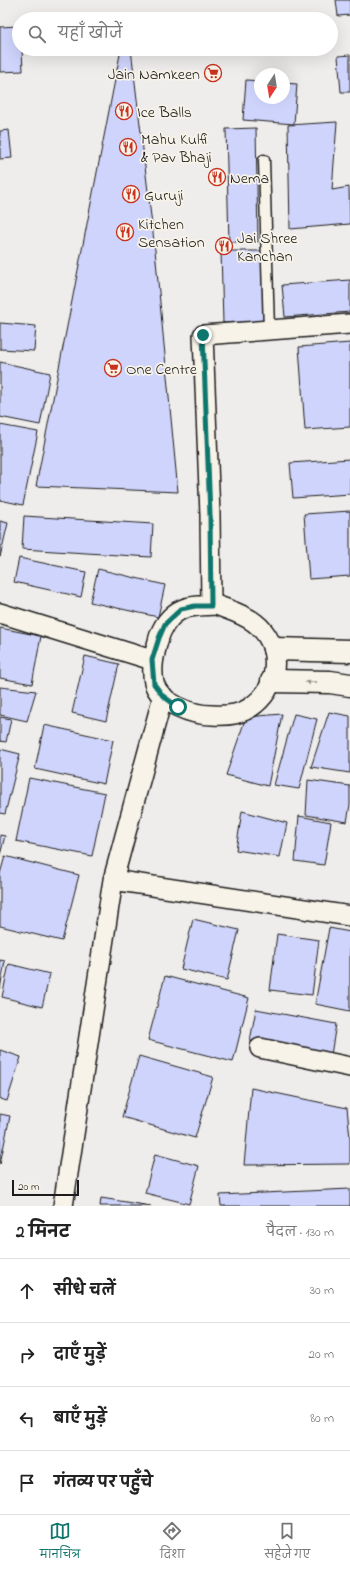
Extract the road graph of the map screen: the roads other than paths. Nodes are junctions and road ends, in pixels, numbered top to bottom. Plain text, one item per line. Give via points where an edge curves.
1 (264, 160) dead end
2 (350, 324) edge
3 (270, 330) junction
4 (211, 606) junction
5 (0, 613) edge
6 (274, 649) junction
7 (350, 651) edge
8 (152, 660) junction
9 (272, 682) junction
10 (350, 685) edge
11 (163, 696) junction
12 (113, 880) junction
13 (350, 916) edge
14 (260, 1048) dead end
15 (350, 1067) edge
16 (63, 1206) edge

1 - 3 lane
2 - 3 street
3 - 4 street via 203,335
4 - 6 street via 216,605 254,622 266,634
4 - 8 street via 181,609 165,624
5 - 8 street
6 - 7 street
6 - 9 street via 275,669
8 - 11 street via 154,684
10 -> 9 street via 330,682
9 - 11 street via 264,696 255,704 242,713 224,716 201,715 178,707
11 - 12 street
12 - 13 street
12 - 16 street
14 - 15 street

